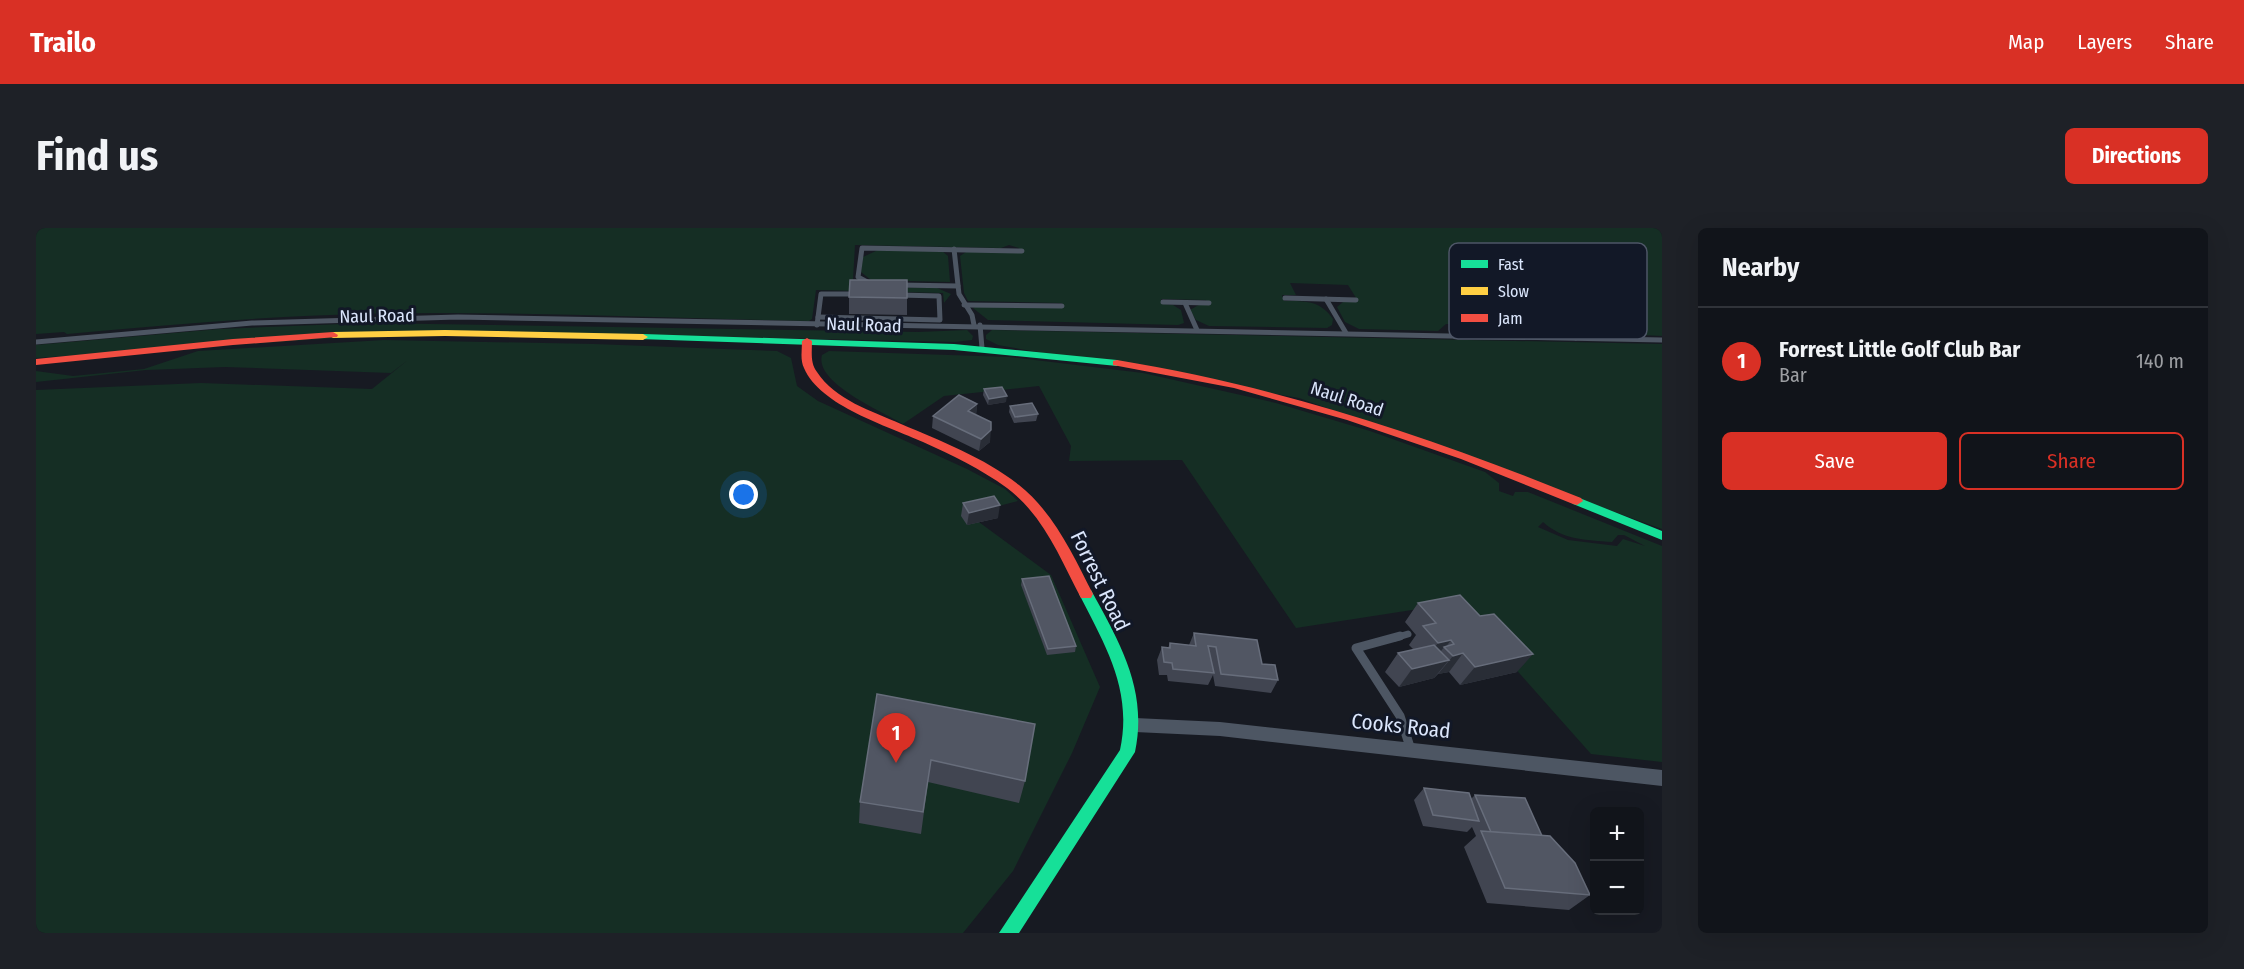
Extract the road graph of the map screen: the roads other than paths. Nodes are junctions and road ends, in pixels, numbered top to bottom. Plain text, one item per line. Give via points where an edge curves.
1 (954, 249) junction
2 (1022, 250) dead end
3 (875, 284) edge
4 (887, 284) edge
5 (958, 286) junction
6 (868, 295) edge
7 (892, 295) edge
8 (1285, 298) dead end
9 (1326, 299) junction
10 (1356, 300) dead end
11 (1163, 303) dead end
12 (1185, 303) junction
13 (1209, 303) dead end
14 (964, 305) junction
15 (1062, 306) dead end
16 (818, 317) junction
17 (817, 325) junction
18 (977, 325) junction
19 (1197, 330) junction
20 (1346, 333) junction
21 (1449, 335) edge
22 (1619, 339) edge
23 (1662, 340) edge
24 (807, 341) junction
25 (36, 342) edge
26 (982, 348) junction
27 (36, 362) edge
28 (1662, 536) edge
29 (1407, 634) dead end
30 (1134, 725) junction
31 (1411, 750) junction
32 (1662, 778) edge
33 (1008, 933) edge

1 - 2 lane
1 - 3 lane via 862,248 858,277
1 - 5 lane
4 - 5 lane
5 - 14 lane
6 - 16 lane via 821,294
7 - 16 lane via 939,296 940,320
8 - 9 lane
9 - 10 lane
9 - 20 lane
11 - 12 lane
12 - 13 lane
12 - 19 lane
14 - 15 lane
14 - 18 lane
16 - 17 lane
17 - 18 lane
17 - 25 lane via 397,318 252,323
18 - 19 lane
18 - 26 lane
19 - 20 lane
20 - 21 lane
22 - 23 lane
24 - 26 street, Naul Road
24 - 27 street, Naul Road via 348,334
24 - 30 street, Forrest Road via 806,361 811,373 835,396 988,472 1012,486 1038,509 1066,557 1128,685 1135,706
26 - 28 street, Naul Road via 1184,374 1277,396 1473,461
29 - 31 lane via 1356,648 1400,716
30 - 31 street, Cooks Road via 1220,729
30 - 33 street, Forrest Road via 1127,752
31 - 32 street, Cooks Road

